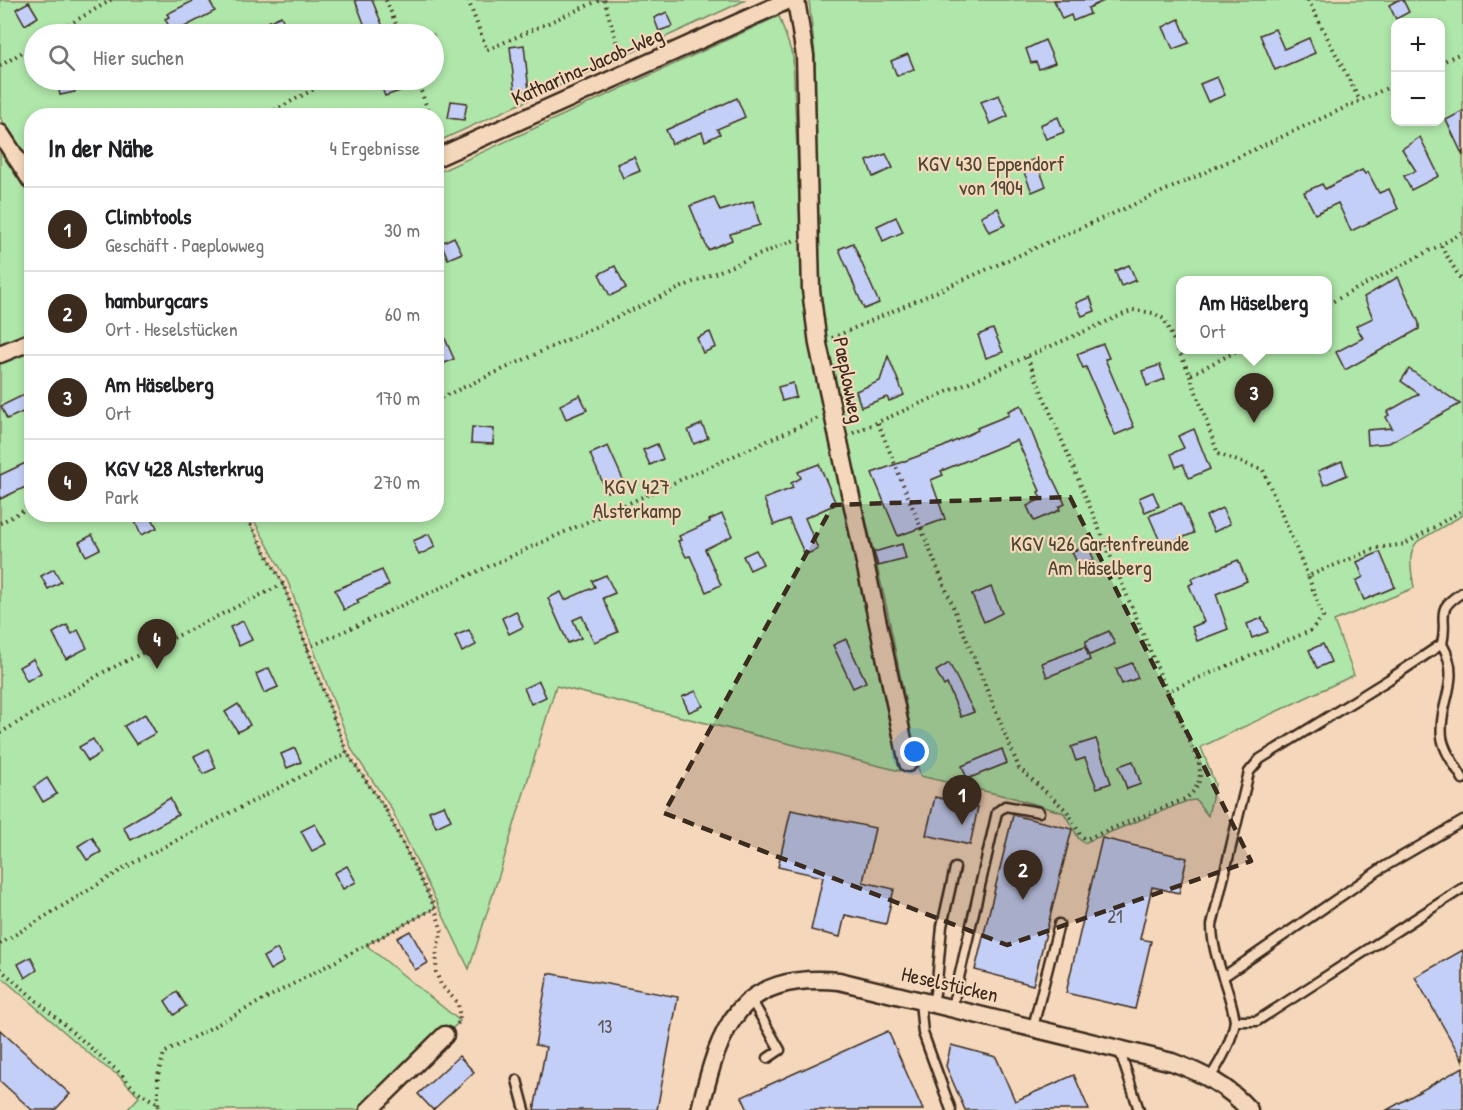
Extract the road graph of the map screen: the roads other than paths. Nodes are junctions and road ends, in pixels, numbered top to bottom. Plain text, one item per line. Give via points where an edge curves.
1 (789, 0) edge
2 (796, 0) edge
3 (0, 133) edge
4 (444, 154) edge
5 (24, 170) edge
6 (24, 344) edge
7 (0, 354) edge
8 (1463, 592) edge
9 (1442, 644) junction
10 (908, 763) dead end
11 (1463, 779) edge
12 (1039, 812) dead end
13 (1463, 821) edge
14 (955, 868) dead end
15 (1463, 888) edge
16 (1059, 924) dead end
17 (1223, 977) junction
18 (751, 998) junction
19 (927, 1002) junction
20 (952, 1008) junction
21 (1234, 1021) junction
22 (1034, 1027) junction
23 (445, 1035) road end
24 (1119, 1048) junction
25 (768, 1058) dead end
26 (1210, 1078) junction
27 (516, 1080) dead end
28 (369, 1110) edge
29 (525, 1110) edge
30 (700, 1110) edge
31 (951, 1110) edge
32 (1139, 1110) edge
33 (1249, 1110) edge

1 - 4 street, Katharina-Jacob-Weg
2 - 10 street, Paeplowweg via 805,56 811,290 818,344
3 - 5 street
6 - 7 street
8 - 9 lane via 1444,608
9 - 11 lane via 1453,668 1443,741
9 - 17 lane via 1260,759 1250,772 1212,925 1212,942
12 - 20 lane via 1005,806 997,812
13 - 17 lane via 1382,868
14 - 19 lane via 942,926 938,982
15 - 21 lane via 1257,1022
16 - 22 lane
17 - 21 lane
18 - 19 street, Heselstücken via 771,987 817,979
18 - 25 lane via 780,1050
18 - 30 street, Heselstücken via 734,1015 720,1042
19 - 20 street, Heselstücken
19 - 31 lane via 923,1033
20 - 22 street, Heselstücken
21 - 26 lane via 1232,1038
22 - 24 street, Heselstücken
23 - 28 street
24 - 26 street, Heselstücken via 1172,1062
24 - 32 lane
26 - 33 street, Heselstücken
27 - 29 lane

